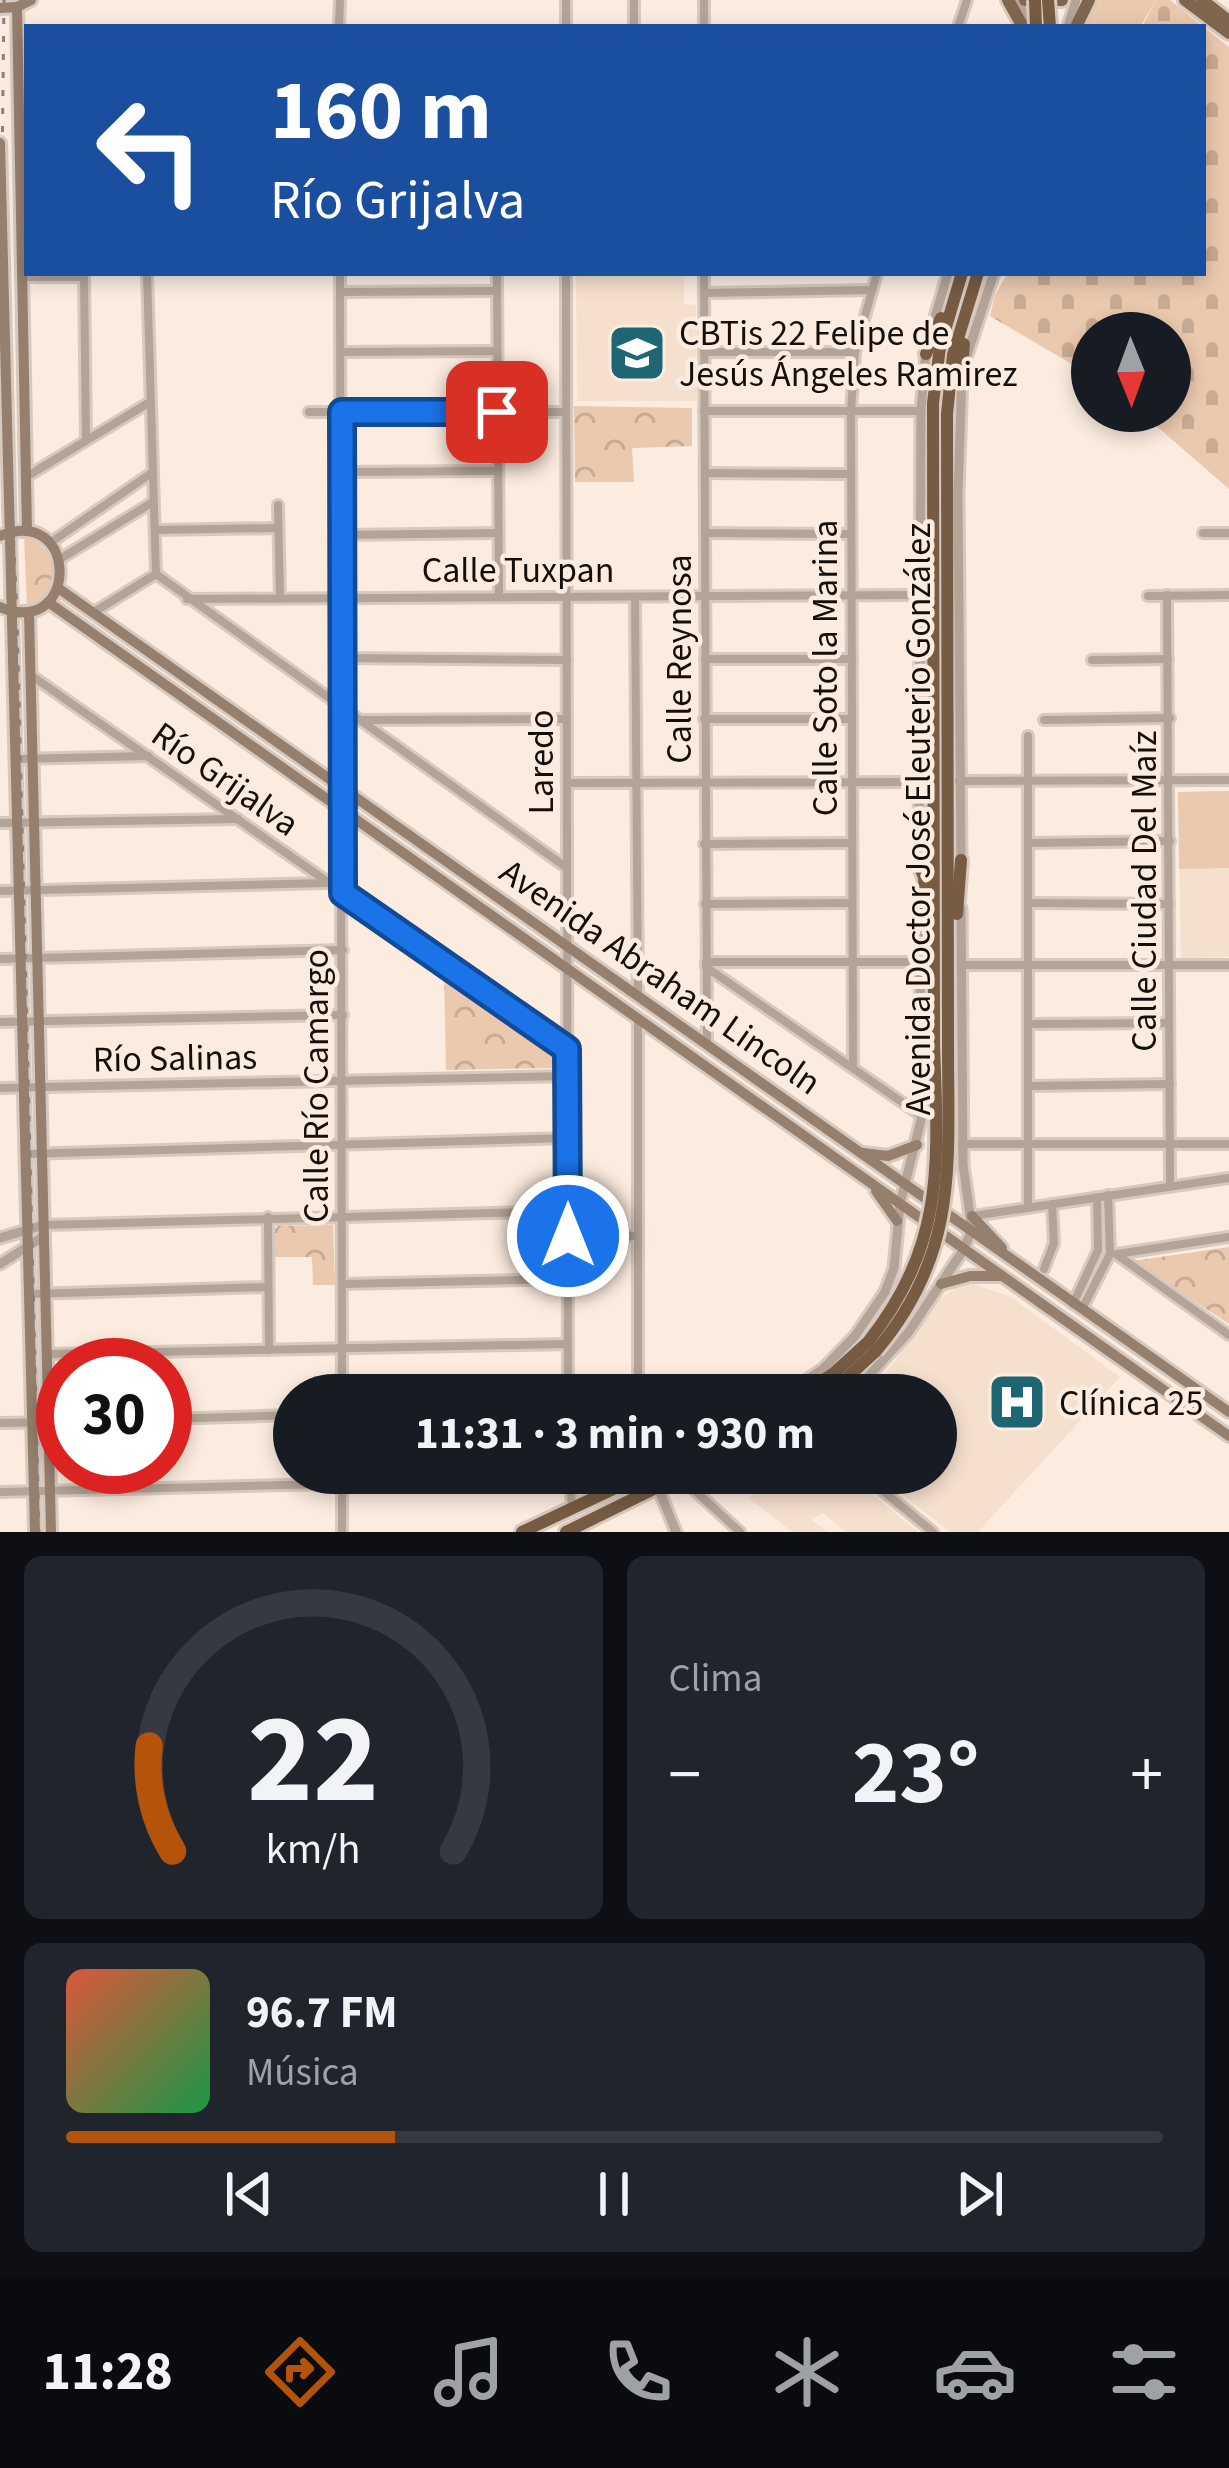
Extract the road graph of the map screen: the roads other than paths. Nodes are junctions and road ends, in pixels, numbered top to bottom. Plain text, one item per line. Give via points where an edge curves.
1 (31, 0) edge
2 (1022, 0) edge
3 (1062, 0) edge
4 (1186, 0) edge
5 (1202, 0) edge
6 (17, 7) junction
7 (0, 8) edge
8 (1229, 21) edge
9 (1229, 33) edge
10 (23, 84) edge
11 (0, 143) edge
12 (53, 276) edge
13 (84, 276) edge
14 (147, 276) edge
15 (340, 276) edge
16 (497, 276) edge
17 (566, 276) edge
18 (704, 276) edge
19 (876, 276) edge
20 (947, 276) edge
21 (961, 276) edge
22 (978, 276) edge
23 (993, 276) edge
24 (22, 277) junction
25 (2, 279) edge
26 (871, 290) junction
27 (497, 291) junction
28 (340, 292) junction
29 (704, 293) junction
30 (950, 309) junction
31 (967, 309) junction
32 (497, 351) junction
33 (341, 352) junction
34 (704, 352) junction
35 (855, 352) junction
36 (926, 353) junction
37 (961, 378) junction
38 (150, 403) junction
39 (704, 411) junction
40 (850, 411) junction
41 (921, 411) junction
42 (309, 412) dead end
43 (342, 412) junction
44 (497, 412) junction
45 (566, 412) junction
46 (86, 440) junction
47 (4, 469) edge
48 (497, 471) junction
49 (341, 472) junction
50 (152, 473) junction
51 (705, 473) junction
52 (851, 474) junction
53 (26, 477) junction
54 (153, 502) junction
55 (278, 505) dead end
56 (278, 528) junction
57 (154, 530) junction
58 (27, 531) junction
59 (498, 533) junction
60 (705, 533) junction
61 (1203, 533) dead end
62 (1229, 533) edge
63 (5, 534) edge
64 (851, 534) junction
65 (340, 536) junction
66 (50, 543) junction
67 (60, 559) junction
68 (156, 574) junction
69 (58, 588) junction
70 (499, 595) junction
71 (921, 595) junction
72 (1167, 595) junction
73 (1229, 595) edge
74 (340, 596) junction
75 (567, 596) junction
76 (705, 596) junction
77 (852, 596) junction
78 (1148, 596) dead end
79 (634, 597) junction
80 (280, 598) junction
81 (187, 599) junction
82 (48, 602) junction
83 (0, 607) edge
84 (14, 612) junction
85 (29, 612) junction
86 (94, 612) junction
87 (341, 658) junction
88 (704, 659) junction
89 (852, 659) junction
90 (1168, 659) junction
91 (567, 660) junction
92 (1092, 660) dead end
93 (30, 675) junction
94 (341, 706) junction
95 (852, 718) junction
96 (1170, 718) junction
97 (567, 719) junction
98 (704, 719) junction
99 (362, 720) junction
100 (1044, 720) dead end
101 (1028, 736) dead end
102 (149, 756) junction
103 (32, 759) junction
104 (17, 760) junction
105 (1229, 780) edge
106 (851, 781) junction
107 (959, 781) junction
108 (1029, 781) junction
109 (1171, 781) junction
110 (920, 782) junction
111 (567, 783) junction
112 (637, 783) junction
113 (705, 783) junction
114 (342, 788) junction
115 (342, 812) junction
116 (238, 819) junction
117 (33, 822) junction
118 (0, 823) edge
119 (19, 823) junction
120 (1170, 841) junction
121 (851, 843) junction
122 (1030, 843) junction
123 (704, 844) junction
124 (961, 860) joint
125 (919, 865) junction
126 (567, 868) junction
127 (328, 884) junction
128 (35, 890) junction
129 (0, 891) edge
130 (20, 891) junction
131 (343, 893) junction
132 (851, 903) junction
133 (1030, 903) junction
134 (705, 904) junction
135 (1169, 904) junction
136 (933, 944) junction
137 (567, 947) junction
138 (343, 950) junction
139 (0, 958) edge
140 (22, 958) junction
141 (37, 958) junction
142 (852, 962) junction
143 (920, 962) junction
144 (956, 963) junction
145 (706, 964) junction
146 (1170, 964) junction
147 (1229, 964) edge
148 (1029, 965) junction
149 (567, 970) junction
150 (638, 995) junction
151 (343, 1015) junction
152 (638, 1020) junction
153 (0, 1022) edge
154 (23, 1022) junction
155 (38, 1022) junction
156 (1169, 1023) junction
157 (1030, 1024) junction
158 (707, 1045) junction
159 (941, 1045) junction
160 (567, 1049) junction
161 (853, 1066) junction
162 (567, 1076) junction
163 (343, 1081) junction
164 (1170, 1084) junction
165 (1030, 1086) junction
166 (25, 1087) junction
167 (40, 1087) junction
168 (0, 1088) edge
169 (922, 1116) junction
170 (820, 1124) junction
171 (834, 1134) junction
172 (804, 1136) junction
173 (568, 1138) junction
174 (342, 1144) junction
175 (962, 1144) junction
176 (1169, 1144) junction
177 (1229, 1144) edge
178 (917, 1145) junction
179 (1029, 1145) junction
180 (824, 1150) junction
181 (858, 1152) junction
182 (26, 1154) junction
183 (42, 1154) junction
184 (1229, 1178) edge
185 (870, 1183) junction
186 (906, 1186) junction
187 (1170, 1186) junction
188 (1102, 1197) junction
189 (900, 1204) junction
190 (1052, 1204) junction
191 (1028, 1208) junction
192 (568, 1210) junction
193 (342, 1215) junction
194 (972, 1216) junction
195 (268, 1217) junction
196 (897, 1221) junction
197 (28, 1228) junction
198 (44, 1230) junction
199 (971, 1233) junction
200 (1099, 1233) junction
201 (1111, 1233) junction
202 (568, 1236) junction
203 (637, 1236) junction
204 (1229, 1237) edge
205 (0, 1238) edge
206 (28, 1246) junction
207 (964, 1249) junction
208 (1113, 1254) junction
209 (1012, 1260) junction
210 (0, 1264) edge
211 (1044, 1269) dead end
212 (1091, 1269) junction
213 (1100, 1275) junction
214 (1002, 1276) junction
215 (568, 1279) junction
216 (342, 1283) junction
217 (941, 1284) junction
218 (268, 1286) junction
219 (29, 1294) junction
220 (46, 1294) junction
221 (1077, 1307) junction
222 (1229, 1335) edge
223 (47, 1338) edge
224 (568, 1344) junction
225 (872, 1347) junction
226 (342, 1349) junction
227 (268, 1350) junction
228 (192, 1351) edge
229 (342, 1374) edge
230 (568, 1374) edge
231 (638, 1374) edge
232 (816, 1374) edge
233 (833, 1374) edge
234 (847, 1374) edge
235 (872, 1374) edge
236 (1229, 1412) edge
237 (273, 1416) edge
238 (192, 1418) edge
239 (32, 1423) junction
240 (36, 1423) edge
241 (0, 1424) edge
242 (1229, 1436) edge
243 (273, 1481) edge
244 (192, 1485) edge
245 (0, 1492) edge
246 (34, 1492) junction
247 (50, 1494) edge
248 (342, 1494) edge
249 (572, 1494) edge
250 (600, 1494) edge
251 (646, 1494) edge
252 (661, 1494) edge
253 (701, 1494) edge
254 (887, 1494) edge
255 (572, 1508) junction
256 (595, 1525) edge
257 (35, 1532) edge
258 (51, 1532) edge
259 (342, 1532) edge
260 (523, 1532) edge
261 (566, 1532) edge
262 (676, 1532) edge
263 (740, 1532) edge
264 (933, 1532) edge

1 - 6 main road
2 - 3 main road
4 - 9 main road
5 - 8 main road
6 - 7 main road
6 - 10 main road
10 - 24 main road
11 - 25 main road
12 - 24 street
13 - 46 street
14 - 38 street
15 - 28 street, Calle Río Camargo
16 - 27 street
17 - 45 street, Laredo
18 - 29 street, Calle Reynosa
19 - 26 street, Calle Soto la Marina
20 - 36 street
21 - 30 highway, Avenida Doctor José Eleuterio González
22 - 31 highway, Avenida Doctor José Eleuterio González
23 - 37 street
24 - 53 main road
25 - 47 main road
26 - 29 street
26 - 35 street, Calle Soto la Marina
27 - 28 street
27 - 32 street
28 - 33 street, Calle Río Camargo
29 - 34 street, Calle Reynosa
30 - 36 highway
30 - 136 highway, Avenida Doctor José Eleuterio González via 933,403
31 - 37 highway
31 - 144 highway, Avenida Doctor José Eleuterio González via 947,414
32 - 33 street
32 - 44 street
33 - 43 street, Calle Río Camargo
34 - 35 street
34 - 39 street, Calle Reynosa
35 - 40 street, Calle Soto la Marina
36 - 41 street
37 - 107 street
38 - 46 street
38 - 50 street
39 - 40 street
39 - 51 street, Calle Reynosa
40 - 41 street
40 - 52 street, Calle Soto la Marina
41 - 71 street
42 - 43 street
43 - 44 street
43 - 49 street, Calle Río Camargo
44 - 45 street
44 - 48 street
45 - 75 street, Laredo
46 - 53 street
47 - 63 main road
48 - 49 street
48 - 59 street
49 - 65 street, Calle Río Camargo
50 - 54 street
50 - 66 street
51 - 52 street
51 - 60 street, Calle Reynosa
52 - 64 street, Calle Soto la Marina
53 - 58 main road
54 - 57 street
54 - 67 street
55 - 56 street
56 - 57 street
56 - 80 street
57 - 68 street
58 - 63 main road
58 - 66 main road
59 - 65 street
59 - 70 street
60 - 64 street
60 - 76 street, Calle Reynosa
61 - 62 street
63 - 84 main road
64 - 77 street, Calle Soto la Marina
65 - 74 street, Calle Río Camargo
66 - 67 main road
67 - 69 main road
68 - 81 street
68 - 86 street
69 - 82 main road
69 - 86 main road, Avenida Abraham Lincoln
70 - 74 street, Calle Tuxpan
70 - 75 street, Calle Tuxpan
71 - 77 street, Calle Tuxpan
71 - 110 street
72 - 73 street
72 - 78 street
72 - 90 street, Calle Ciudad Del Maíz
74 - 80 street, Calle Tuxpan
74 - 87 street, Calle Río Camargo
75 - 79 street, Calle Tuxpan
75 - 91 street, Laredo
76 - 77 street, Calle Tuxpan
76 - 79 street, Calle Tuxpan
76 - 88 street, Calle Reynosa
77 - 89 street, Calle Soto la Marina
79 - 112 street
80 - 81 street, Calle Tuxpan
81 - 94 street
82 - 85 main road
82 - 115 main road
83 - 84 main road
84 - 85 main road
84 - 104 main road
85 - 93 main road
86 - 114 main road, Avenida Abraham Lincoln
87 - 91 street
87 - 94 street, Calle Río Camargo
88 - 89 street
88 - 98 street, Calle Reynosa
89 - 95 street, Calle Soto la Marina
90 - 92 street
90 - 96 street, Calle Ciudad Del Maíz
91 - 97 street, Laredo
93 - 102 street, Río Grijalva
93 - 103 main road
94 - 99 street
94 - 114 street, Calle Río Camargo
95 - 98 street
95 - 106 street, Calle Soto la Marina
96 - 100 street
96 - 109 street, Calle Ciudad Del Maíz
97 - 99 street
97 - 111 street, Laredo
98 - 113 street, Calle Reynosa
99 - 126 street
101 - 108 street
102 - 103 street
102 - 116 street, Río Grijalva
103 - 104 street
103 - 117 main road
104 - 119 main road
105 - 109 street
106 - 110 street
106 - 113 street
106 - 121 street, Calle Soto la Marina
107 - 108 street
107 - 124 street
108 - 109 street
108 - 122 street
109 - 120 street, Calle Ciudad Del Maíz
110 - 125 street
111 - 112 street
111 - 126 street, Laredo
112 - 113 street
112 - 150 street
113 - 123 street, Calle Reynosa
114 - 115 street, Calle Río Camargo
114 - 137 main road, Avenida Abraham Lincoln
115 - 131 street, Calle Río Camargo
115 - 149 main road
116 - 117 street
116 - 127 street, Río Grijalva
117 - 119 street
117 - 128 main road
118 - 119 street
119 - 130 main road
120 - 122 street
120 - 135 street, Calle Ciudad Del Maíz
121 - 123 street
121 - 132 street, Calle Soto la Marina
122 - 133 street
123 - 134 street, Calle Reynosa
124 - 144 highway
125 - 136 highway
125 - 143 street
126 - 137 street, Laredo
127 - 128 street
127 - 131 street, Río Grijalva
128 - 130 street
128 - 141 main road
129 - 130 street
130 - 140 main road
131 - 138 street, Calle Río Camargo
131 - 160 street, Río Grijalva
132 - 134 street
132 - 142 street, Calle Soto la Marina
133 - 135 street
133 - 148 street
134 - 145 street, Calle Reynosa
135 - 146 street, Calle Ciudad Del Maíz
136 - 159 highway, Avenida Doctor José Eleuterio González
137 - 149 street, Laredo
137 - 150 main road, Avenida Abraham Lincoln
138 - 141 street
138 - 151 street, Calle Río Camargo
139 - 140 street
140 - 141 street
140 - 154 main road
141 - 155 main road
142 - 143 street
142 - 145 street
142 - 161 street, Calle Soto la Marina
143 - 169 street
144 - 148 street
144 - 159 highway, Avenida Doctor José Eleuterio González
144 - 175 street
145 - 158 street, Calle Reynosa
145 - 161 street
146 - 147 street
146 - 148 street
146 - 156 street, Calle Ciudad Del Maíz
148 - 157 street
149 - 152 main road
149 - 160 street, Laredo
150 - 158 main road, Avenida Abraham Lincoln
151 - 155 street
151 - 163 street, Calle Río Camargo
152 - 172 main road
152 - 203 street
153 - 154 street
154 - 155 street
154 - 166 main road
155 - 167 main road
156 - 157 street
156 - 164 street, Calle Ciudad Del Maíz
157 - 165 street
158 - 170 main road, Avenida Abraham Lincoln
159 - 225 highway, Avenida Doctor José Eleuterio González, bridge via 931,1216
160 - 162 street, Laredo
161 - 169 street
162 - 163 street, Río Salinas
162 - 173 street, Laredo
163 - 167 street, Río Salinas
163 - 174 street, Calle Río Camargo
164 - 165 street
164 - 176 street, Calle Ciudad Del Maíz
165 - 179 street
166 - 167 street, Río Salinas
166 - 168 street, Río Salinas
166 - 182 main road
167 - 183 main road
169 - 178 street
170 - 171 main road, Avenida Abraham Lincoln
170 - 172 main road
171 - 180 main road
171 - 181 main road, Avenida Abraham Lincoln
172 - 180 main road
173 - 174 street
173 - 192 street, Laredo
174 - 183 street
174 - 193 street, Calle Río Camargo
175 - 179 street
175 - 194 street
176 - 177 street
176 - 179 street
176 - 187 street, Calle Ciudad Del Maíz
178 - 181 main road via 888,1156
178 - 186 street
179 - 191 street
180 - 185 main road
181 - 186 main road, Avenida Abraham Lincoln
182 - 183 street
182 - 197 main road
183 - 198 main road
184 - 187 street
185 - 189 main road
185 - 196 main road
186 - 189 street
186 - 199 main road, Avenida Abraham Lincoln
187 - 188 street
188 - 190 street
188 - 200 street
188 - 201 street
189 - 196 street
189 - 207 main road
190 - 191 street
190 - 211 street
191 - 194 street
192 - 193 street
192 - 202 street, Laredo
193 - 195 street
193 - 216 street, Calle Río Camargo
194 - 199 street
194 - 209 main road
195 - 198 street via 69,1222
195 - 218 street
196 - 232 street via 894,1268 874,1310
197 - 198 street
197 - 205 street
197 - 206 main road
198 - 206 street
198 - 220 main road
199 - 207 street
199 - 209 main road, Avenida Abraham Lincoln
200 - 201 street
200 - 212 street
201 - 208 street
202 - 203 street
202 - 215 street, Laredo
203 - 231 street
204 - 208 street
206 - 210 street
206 - 219 main road
207 - 214 main road
207 - 217 street
208 - 213 street
208 - 222 street
209 - 221 main road, Avenida Abraham Lincoln
212 - 213 street
212 - 221 street
213 - 221 street
214 - 217 main road
214 - 242 main road
215 - 216 street
215 - 224 street, Laredo
216 - 226 street, Calle Río Camargo
217 - 235 street
218 - 220 street
218 - 227 street
219 - 220 street
219 - 239 main road
220 - 223 main road
221 - 236 main road, Avenida Abraham Lincoln
224 - 226 street
224 - 230 street, Laredo
225 - 233 highway
225 - 234 highway
226 - 227 street
226 - 229 street, Calle Río Camargo
227 - 228 street
237 - 238 street
239 - 240 street
239 - 241 street
239 - 246 main road
243 - 244 street
245 - 246 street
246 - 257 main road
247 - 258 main road
248 - 259 street
249 - 255 street
250 - 255 highway
251 - 256 highway
252 - 262 street
253 - 263 street
254 - 264 street
255 - 260 highway
256 - 261 highway

